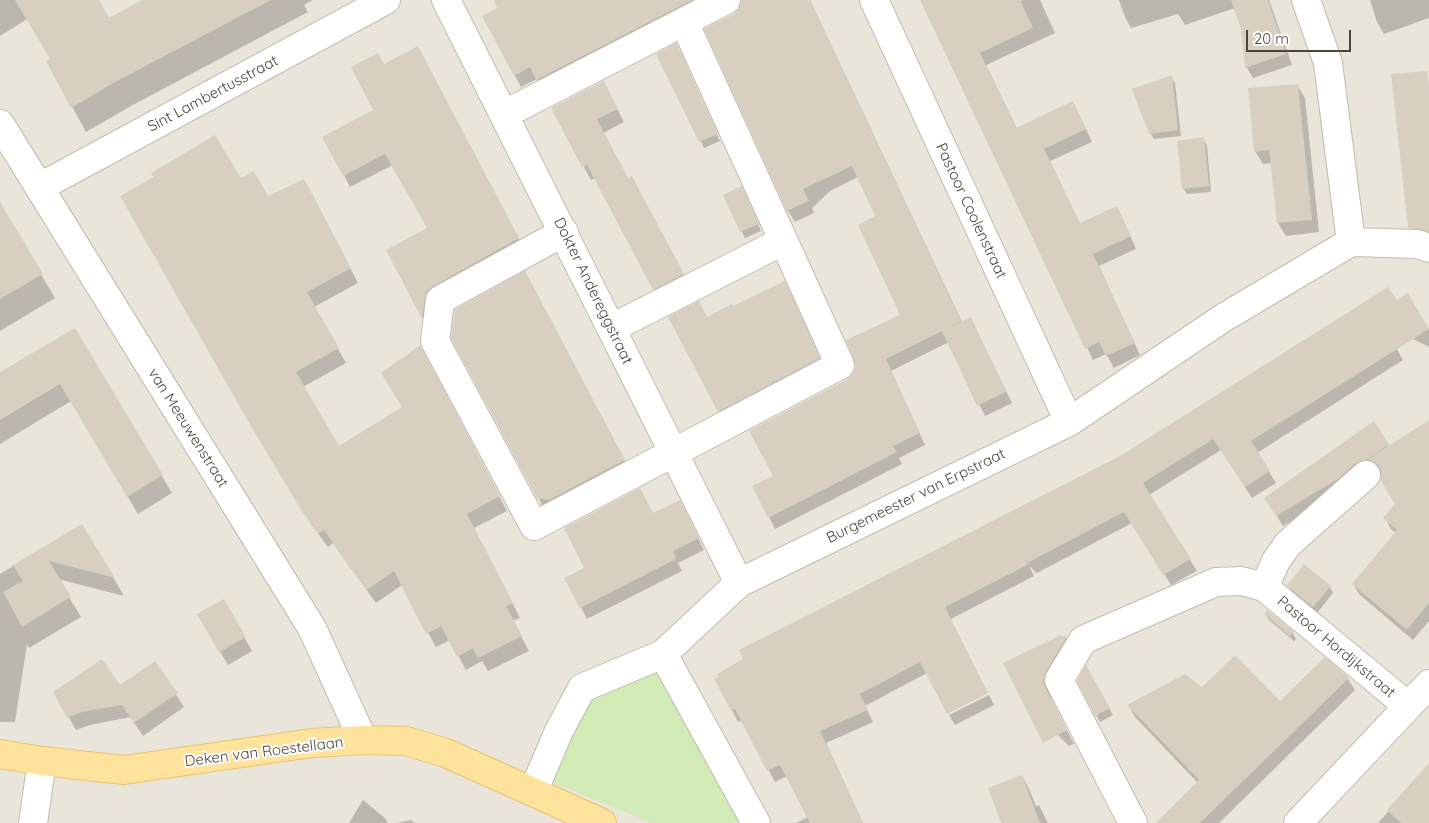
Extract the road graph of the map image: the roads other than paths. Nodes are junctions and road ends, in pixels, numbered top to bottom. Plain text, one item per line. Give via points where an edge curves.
1 (386, 0) edge
2 (446, 0) edge
3 (726, 0) edge
4 (874, 0) edge
5 (1306, 0) edge
6 (684, 22) junction
7 (505, 114) junction
8 (0, 124) edge
9 (40, 187) junction
10 (564, 232) junction
11 (783, 241) junction
12 (1351, 242) junction
13 (1429, 248) edge
14 (612, 328) junction
15 (1069, 422) junction
16 (674, 452) junction
17 (1366, 475) dead end
18 (739, 583) junction
19 (1264, 587) junction
20 (663, 654) junction
21 (1429, 684) edge
22 (1408, 706) junction
23 (363, 740) junction
24 (0, 754) edge
25 (42, 761) junction
26 (533, 792) junction
27 (586, 820) edge
28 (32, 823) edge
29 (756, 823) edge
30 (1133, 823) edge
31 (1298, 823) edge

1 - 9 street, Sint Lambertusstraat
2 - 7 street, Dokter Andereggstraat
3 - 6 street
4 - 15 street, Pastoor Coolenstraat
5 - 12 street via 1328,63
6 - 7 street
6 - 11 street
7 - 10 street, Dokter Andereggstraat
8 - 9 street, van Meeuwenstraat
9 - 23 street, van Meeuwenstraat via 312,628
10 - 14 street, Dokter Andereggstraat
10 - 16 street via 440,300 435,341 534,526
11 - 14 street
11 - 16 street via 840,365
12 - 13 street via 1417,244
12 - 15 street, Burgemeester van Erpstraat via 1223,318
14 - 16 street, Dokter Andereggstraat
15 - 18 street, Burgemeester van Erpstraat
16 - 18 street, Dokter Andereggstraat
17 - 19 street, Pastoor Hordijkstraat via 1288,544
18 - 20 street, Burgemeester van Erpstraat
19 - 22 street, Pastoor Hordijkstraat
19 - 30 street, Pastoor Hordijkstraat via 1241,580 1216,582 1083,640 1059,680
20 - 26 street, Burgemeester van Erpstraat via 582,688
20 - 29 street
21 - 22 street, Pastoor Hordijkstraat
22 - 31 street, Pastoor Hordijkstraat
23 - 25 main road, Deken van Roestellaan via 312,743 124,770
23 - 26 main road, Deken van Roestellaan via 414,743 446,753
24 - 25 main road, Deken van Roestellaan
25 - 28 street
26 - 27 main road, Deken van Roestellaan

